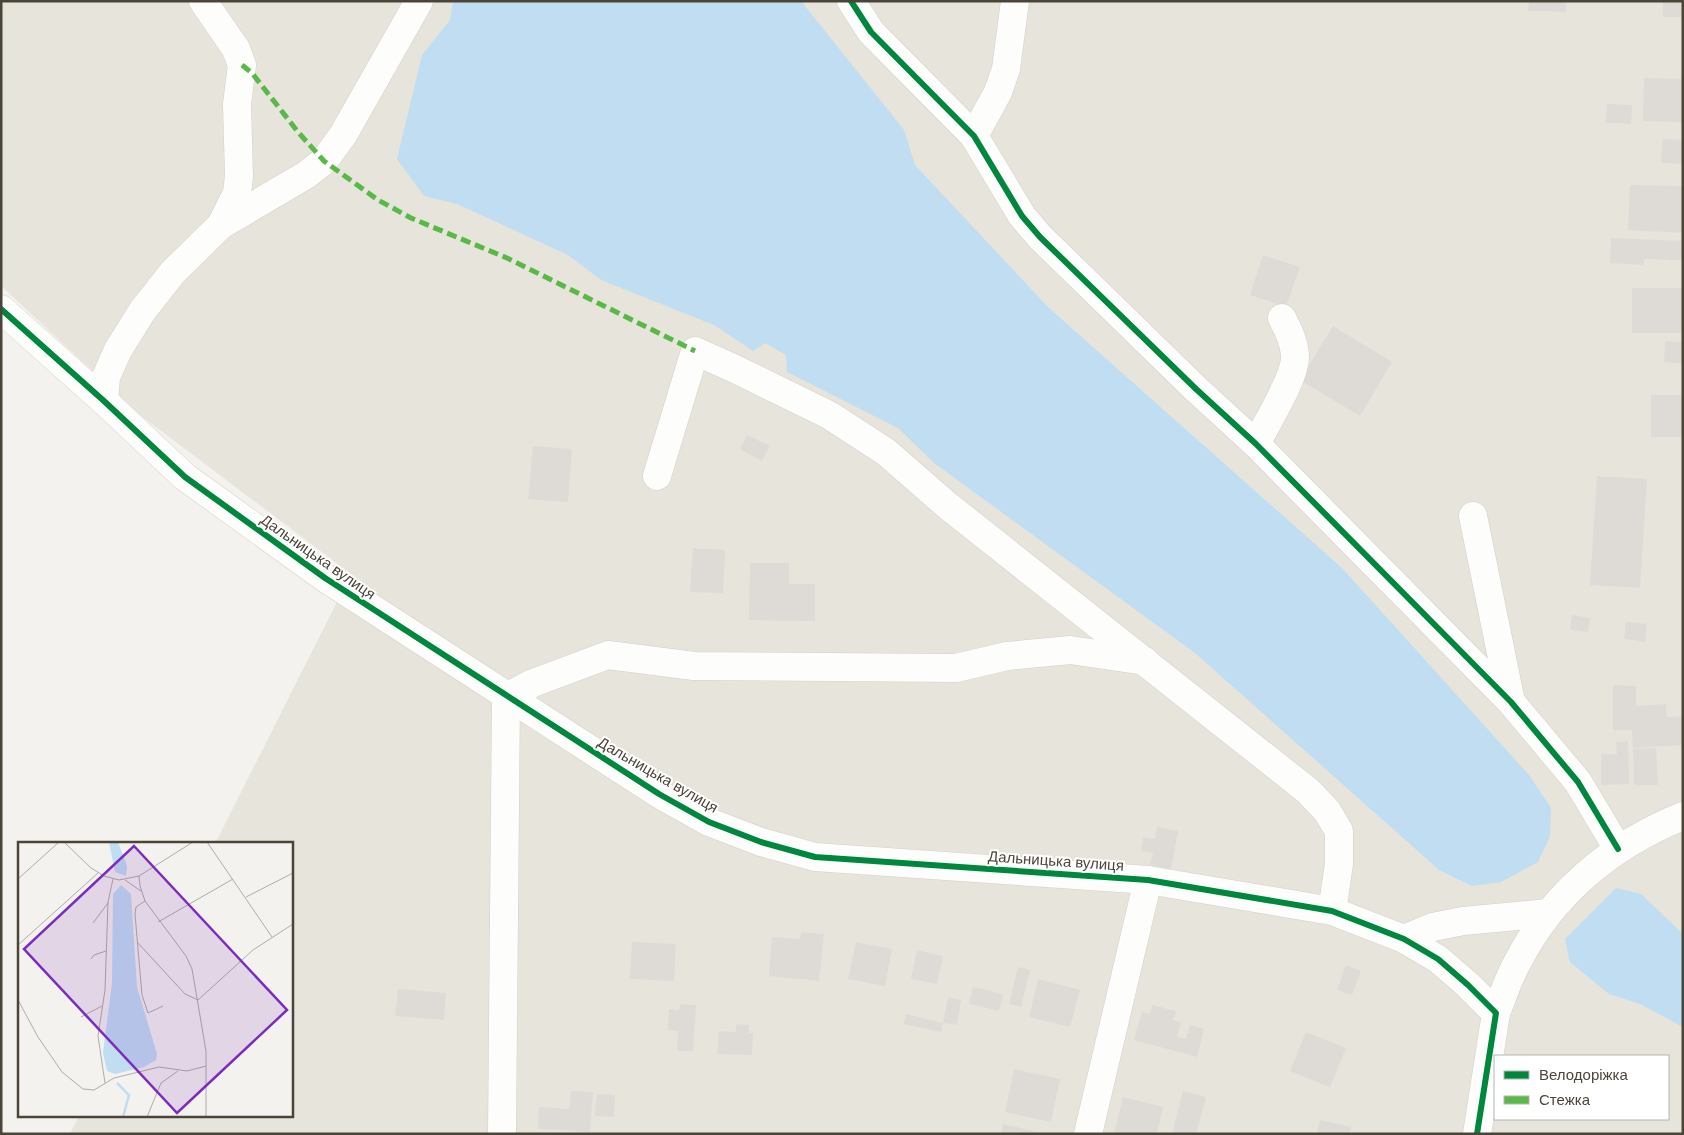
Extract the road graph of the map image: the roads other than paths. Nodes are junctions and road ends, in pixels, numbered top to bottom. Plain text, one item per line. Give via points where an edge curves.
1 (203, 1) edge
2 (419, 1) edge
3 (851, 1) edge
4 (1015, 1) edge
5 (974, 136) junction
6 (221, 225) junction
7 (1, 309) edge
8 (1282, 318) dead end
9 (104, 401) junction
10 (1256, 444) junction
11 (656, 476) dead end
12 (1473, 516) dead end
13 (1145, 661) junction
14 (506, 697) junction
15 (1511, 702) junction
16 (1683, 816) edge
17 (1618, 849) junction
18 (1148, 880) junction
19 (1332, 911) junction
20 (1548, 913) junction
21 (1404, 939) junction
22 (1496, 1013) junction
23 (502, 1134) edge
24 (1088, 1134) edge
25 (1477, 1134) edge

1 - 6 street via 236,49 242,65 237,193
2 - 6 street via 343,135 324,161
3 - 5 street via 872,32
4 - 5 street via 1006,69 998,92
5 - 10 street via 1022,216 1040,237
6 - 9 street via 173,272 143,310 118,350 106,377
7 - 9 street, Дальницька вулиця
8 - 10 street via 1292,337 1296,356 1290,377
9 - 14 street, Дальницька вулиця via 185,478 325,578
10 - 15 street
11 - 13 street via 695,351 829,415 886,452 948,506
12 - 15 street
13 - 14 street via 1070,650 1007,656 956,668 694,666 608,656 533,683
13 - 19 street via 1328,811 1339,831 1339,864
14 - 18 street, Дальницька вулиця via 659,794 709,822 761,842 815,857
14 - 23 street
15 - 17 street via 1578,782
16 - 17 street
17 - 20 street via 1579,879
18 - 19 street, Дальницька вулиця
18 - 24 street
19 - 21 street, Дальницька вулиця
20 - 21 street via 1463,920 1433,927
20 - 22 street via 1516,963
21 - 22 street, Дальницька вулиця via 1438,959
22 - 25 street

